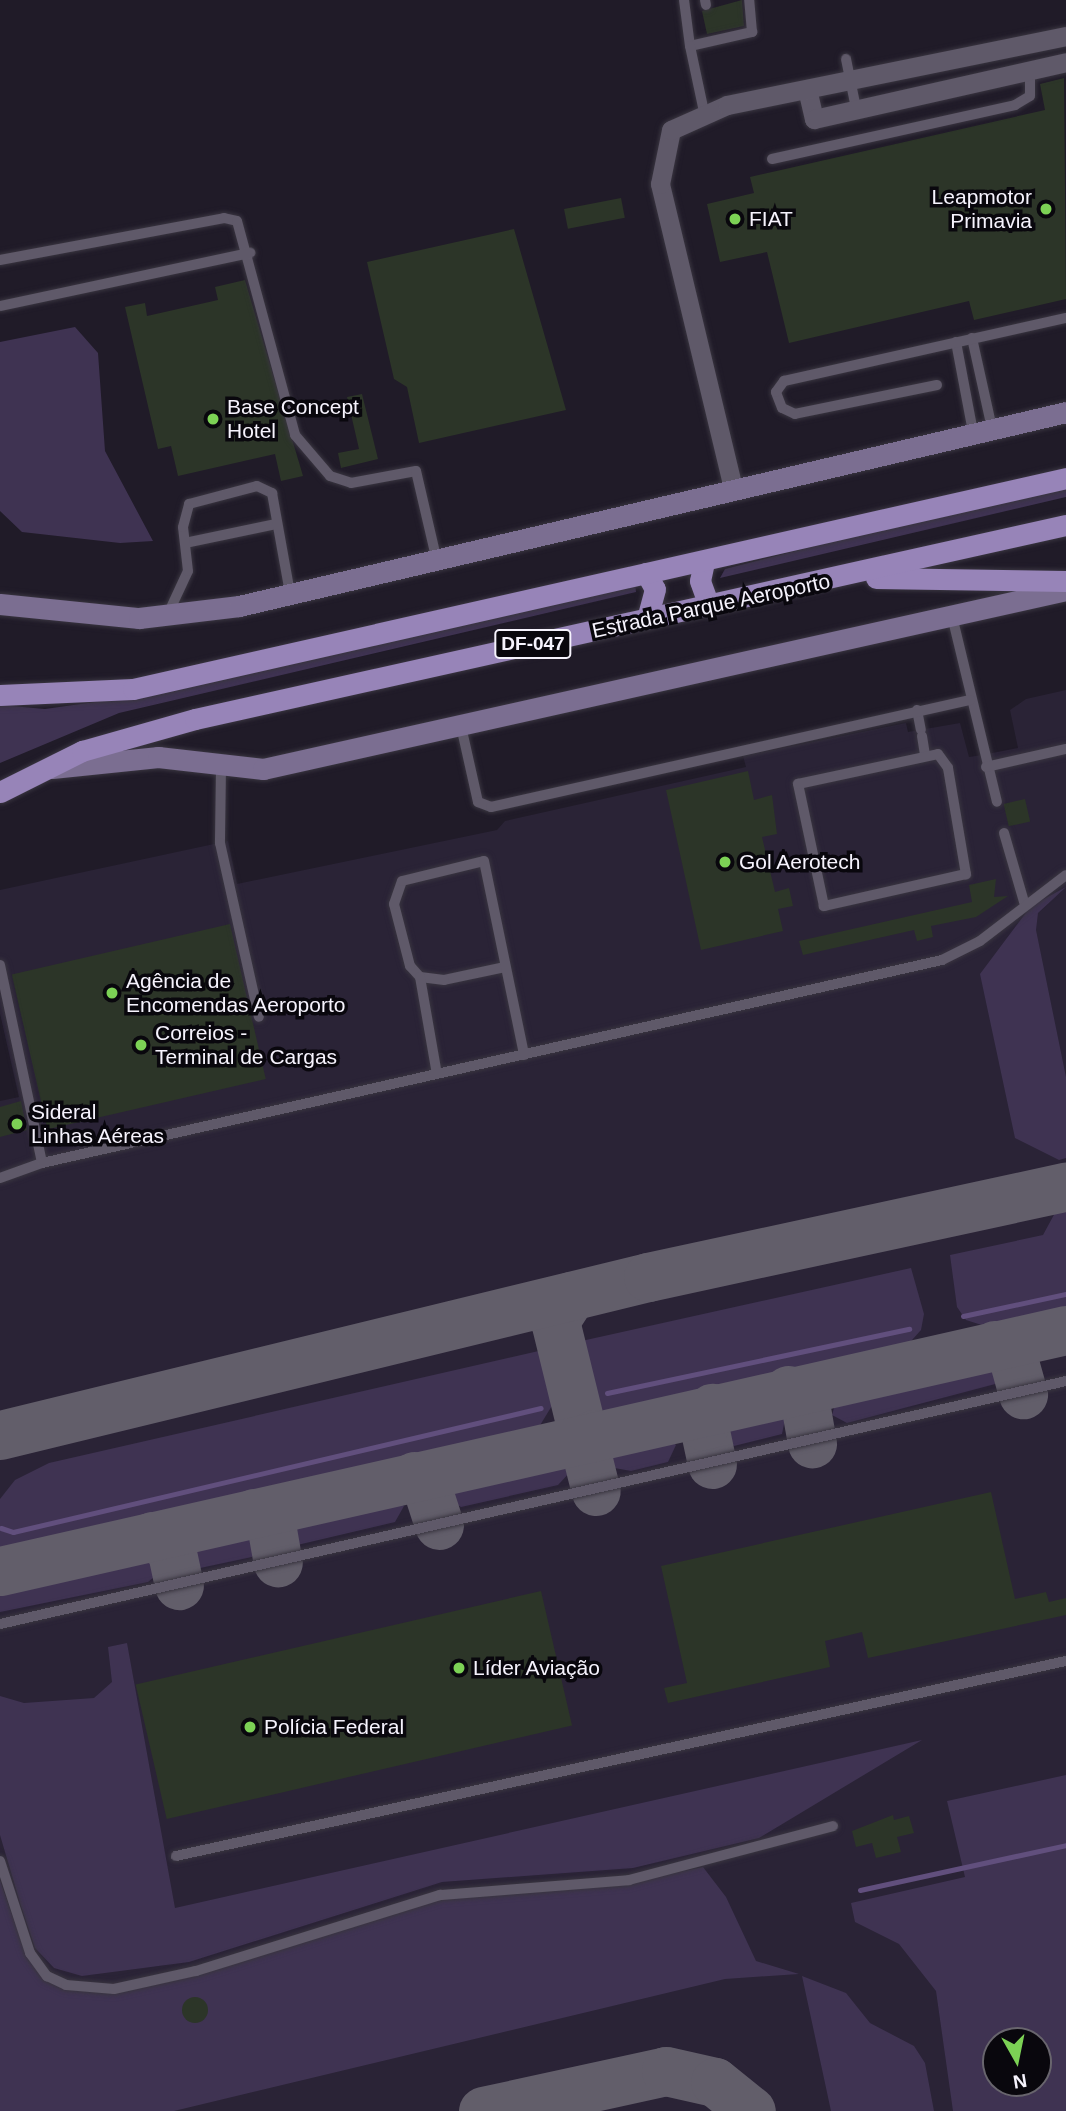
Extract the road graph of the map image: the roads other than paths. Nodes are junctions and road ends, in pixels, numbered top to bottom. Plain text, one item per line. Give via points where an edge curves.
1 (686, 0) edge
2 (749, 0) edge
3 (1066, 36) edge
4 (690, 46) junction
5 (846, 60) dead end
6 (1066, 62) edge
7 (920, 68) junction
8 (1030, 71) junction
9 (850, 84) junction
10 (808, 93) junction
11 (925, 95) junction
12 (856, 108) junction
13 (704, 112) junction
14 (772, 159) dead end
15 (250, 253) junction
16 (0, 260) edge
17 (0, 306) edge
18 (1066, 318) edge
19 (972, 338) junction
20 (956, 342) junction
21 (937, 385) dead end
22 (1066, 412) edge
23 (983, 430) junction
24 (1066, 478) edge
25 (733, 488) junction
26 (276, 524) junction
27 (1066, 525) edge
28 (185, 543) junction
29 (436, 557) junction
30 (704, 562) junction
31 (646, 573) junction
32 (842, 578) junction
33 (1066, 581) edge
34 (1066, 590) edge
35 (290, 593) junction
36 (0, 604) edge
37 (709, 606) junction
38 (952, 615) junction
39 (166, 617) junction
40 (647, 619) junction
41 (0, 695) edge
42 (970, 701) junction
43 (917, 710) junction
44 (461, 726) junction
45 (1066, 749) edge
46 (925, 755) junction
47 (221, 767) junction
48 (986, 767) junction
49 (50, 768) junction
50 (3, 795) edge
51 (997, 802) dead end
52 (1004, 833) dead end
53 (1066, 875) edge
54 (1024, 902) junction
55 (0, 965) edge
56 (505, 967) junction
57 (420, 977) junction
58 (259, 1017) dead end
59 (524, 1055) junction
60 (438, 1074) junction
61 (42, 1163) junction
62 (0, 1178) edge
63 (1066, 1381) edge
64 (0, 1624) edge
65 (1066, 1661) edge
66 (832, 1826) dead end
67 (176, 1856) dead end
68 (0, 1861) edge

1 - 4 lane
2 - 4 lane via 754,27
3 - 7 street
4 - 13 lane
5 - 9 lane
6 - 8 street
7 - 9 street
7 - 11 street
8 - 11 street
8 - 14 lane via 1030,96 1015,105
9 - 10 street
9 - 12 lane
10 - 12 street via 814,119
10 - 13 street
11 - 12 street
13 - 25 street via 671,130 660,184
15 - 16 lane via 237,221 224,218
15 - 17 lane
15 - 29 lane via 295,435 330,476 351,483 416,471
18 - 19 lane
19 - 20 lane
19 - 23 lane
20 - 21 lane via 785,381 776,392 782,408 795,414
20 - 23 lane
22 - 23 street
23 - 25 street
24 - 30 main road, DF-047
25 - 29 street
26 - 28 lane
26 - 28 lane via 272,493 257,486 191,501 184,516
26 - 35 lane
27 - 32 main road, Estrada Parque Aeroporto / DF-047
28 - 39 lane via 188,571
29 - 35 street
30 - 31 main road, DF-047
30 - 37 main road via 701,581
31 - 40 main road via 655,589
31 - 41 main road, DF-047 via 133,689
32 - 33 main road
32 - 37 main road, Estrada Parque Aeroporto / DF-047
34 - 38 street
35 - 39 street
36 - 39 street via 100,617
37 - 40 main road, Estrada Parque Aeroporto / DF-047
38 - 42 lane
38 - 44 street
40 - 49 main road, Estrada Parque Aeroporto / DF-047 via 195,719 108,743
42 - 43 lane
42 - 48 lane
43 - 44 lane via 491,807 478,802
43 - 46 lane
44 - 47 street via 263,769
45 - 48 lane
46 - 46 lane via 946,761 966,874 824,906 798,784
47 - 49 street via 158,757
47 - 58 lane via 220,844
48 - 51 lane
49 - 50 main road, Estrada Parque Aeroporto / DF-047
52 - 54 lane
53 - 54 lane
54 - 59 lane via 980,941 942,960
55 - 61 lane
56 - 57 lane via 444,980
56 - 57 lane via 484,861 418,875 396,891 410,966
56 - 59 lane
57 - 60 lane
59 - 60 lane
60 - 61 lane
61 - 62 lane
63 - 64 lane
65 - 67 lane
66 - 68 lane via 629,1880 440,1895 196,1971 114,1989 66,1985 47,1976 30,1953

